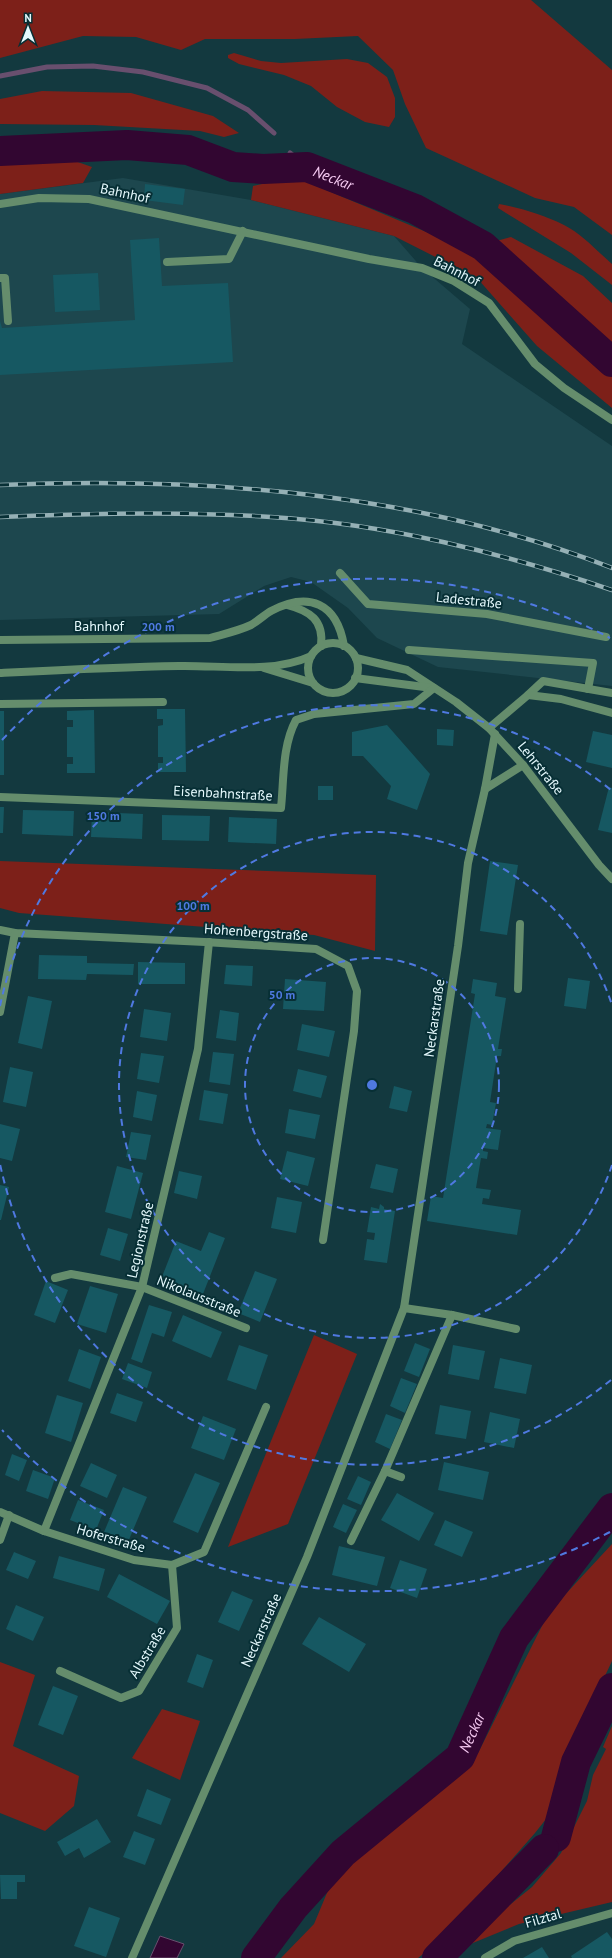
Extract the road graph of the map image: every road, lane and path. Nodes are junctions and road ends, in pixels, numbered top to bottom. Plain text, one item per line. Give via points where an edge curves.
1 (0, 204) edge
2 (243, 231) junction
3 (167, 262) dead end
4 (0, 278) edge
5 (8, 321) dead end
6 (612, 420) edge
7 (340, 573) dead end
8 (287, 605) junction
9 (606, 637) dead end
10 (0, 640) edge
11 (321, 646) junction
12 (344, 646) junction
13 (409, 650) dead end
14 (311, 656) junction
15 (356, 658) junction
16 (258, 666) junction
17 (0, 672) edge
18 (355, 678) junction
19 (313, 682) junction
20 (434, 688) junction
21 (588, 689) junction
22 (612, 693) edge
23 (528, 695) junction
24 (163, 702) dead end
25 (0, 704) edge
26 (612, 713) edge
27 (492, 731) junction
28 (523, 765) junction
29 (486, 789) junction
30 (0, 797) edge
31 (612, 879) edge
32 (520, 924) dead end
33 (0, 930) edge
34 (16, 933) junction
35 (209, 942) junction
36 (518, 989) dead end
37 (0, 1012) edge
38 (323, 1240) dead end
39 (55, 1278) dead end
40 (142, 1287) junction
41 (404, 1308) junction
42 (452, 1315) junction
43 (246, 1328) dead end
44 (516, 1329) dead end
45 (266, 1407) dead end
46 (385, 1472) junction
47 (401, 1477) dead end
48 (0, 1512) edge
49 (9, 1515) junction
50 (44, 1531) junction
51 (0, 1540) edge
52 (351, 1541) dead end
53 (172, 1565) junction
54 (60, 1671) dead end
55 (612, 1912) edge
56 (132, 1958) edge
57 (485, 1958) edge

1 - 2 street, Bahnhof via 39,198 89,199
2 - 3 street via 229,259
2 - 6 street, Bahnhof via 422,268 454,281 489,303 535,364 564,388
4 - 5 street via 5,278
7 - 9 street, Ladestraße via 368,604 487,614
8 - 10 street, Bahnhof via 233,632 210,638
8 - 11 street via 303,609 316,619 322,638
8 - 12 street, Bahnhof via 299,600 311,601 327,609 338,624
11 - 12 street via 334,643
11 - 14 street
12 - 15 street
13 - 21 street via 593,663
14 - 16 street via 295,663
14 - 19 street via 308,671
15 - 18 street
15 - 20 street, Lehrstraße via 407,670
16 - 17 street
16 - 19 street
18 - 19 street via 347,688 335,692 321,689
18 - 20 street, Lehrstraße
20 - 27 street, Lehrstraße
20 - 30 street, Eisenbahnstraße via 414,704 314,714 296,720 286,748 282,808
21 - 22 street
21 - 23 street via 543,681
23 - 26 street via 561,699
23 - 27 street
24 - 25 street
27 - 28 street, Lehrstraße
27 - 29 street, Neckarstraße
28 - 29 street
28 - 31 street, Lehrstraße
29 - 41 street, Neckarstraße via 468,863
32 - 36 street
33 - 34 street, Hohenbergstraße
34 - 35 street, Hohenbergstraße
34 - 37 street
35 - 38 street, Hohenbergstraße via 316,949 348,966 357,991 354,1031
35 - 40 street, Legionstraße via 198,1049
39 - 40 street, Nikolausstraße via 70,1274
40 - 43 street, Nikolausstraße
40 - 50 street, Legionstraße
41 - 42 street
41 - 56 street, Neckarstraße via 307,1557
42 - 44 street
42 - 46 street
45 - 53 street, Hoferstraße via 204,1552
46 - 47 street
46 - 52 street
48 - 49 street, Hoferstraße
49 - 50 street, Hoferstraße
49 - 51 street
50 - 53 street, Hoferstraße via 134,1560
53 - 54 street, Albstraße via 177,1628 139,1691 121,1698
55 - 57 street, Filztal via 514,1941

